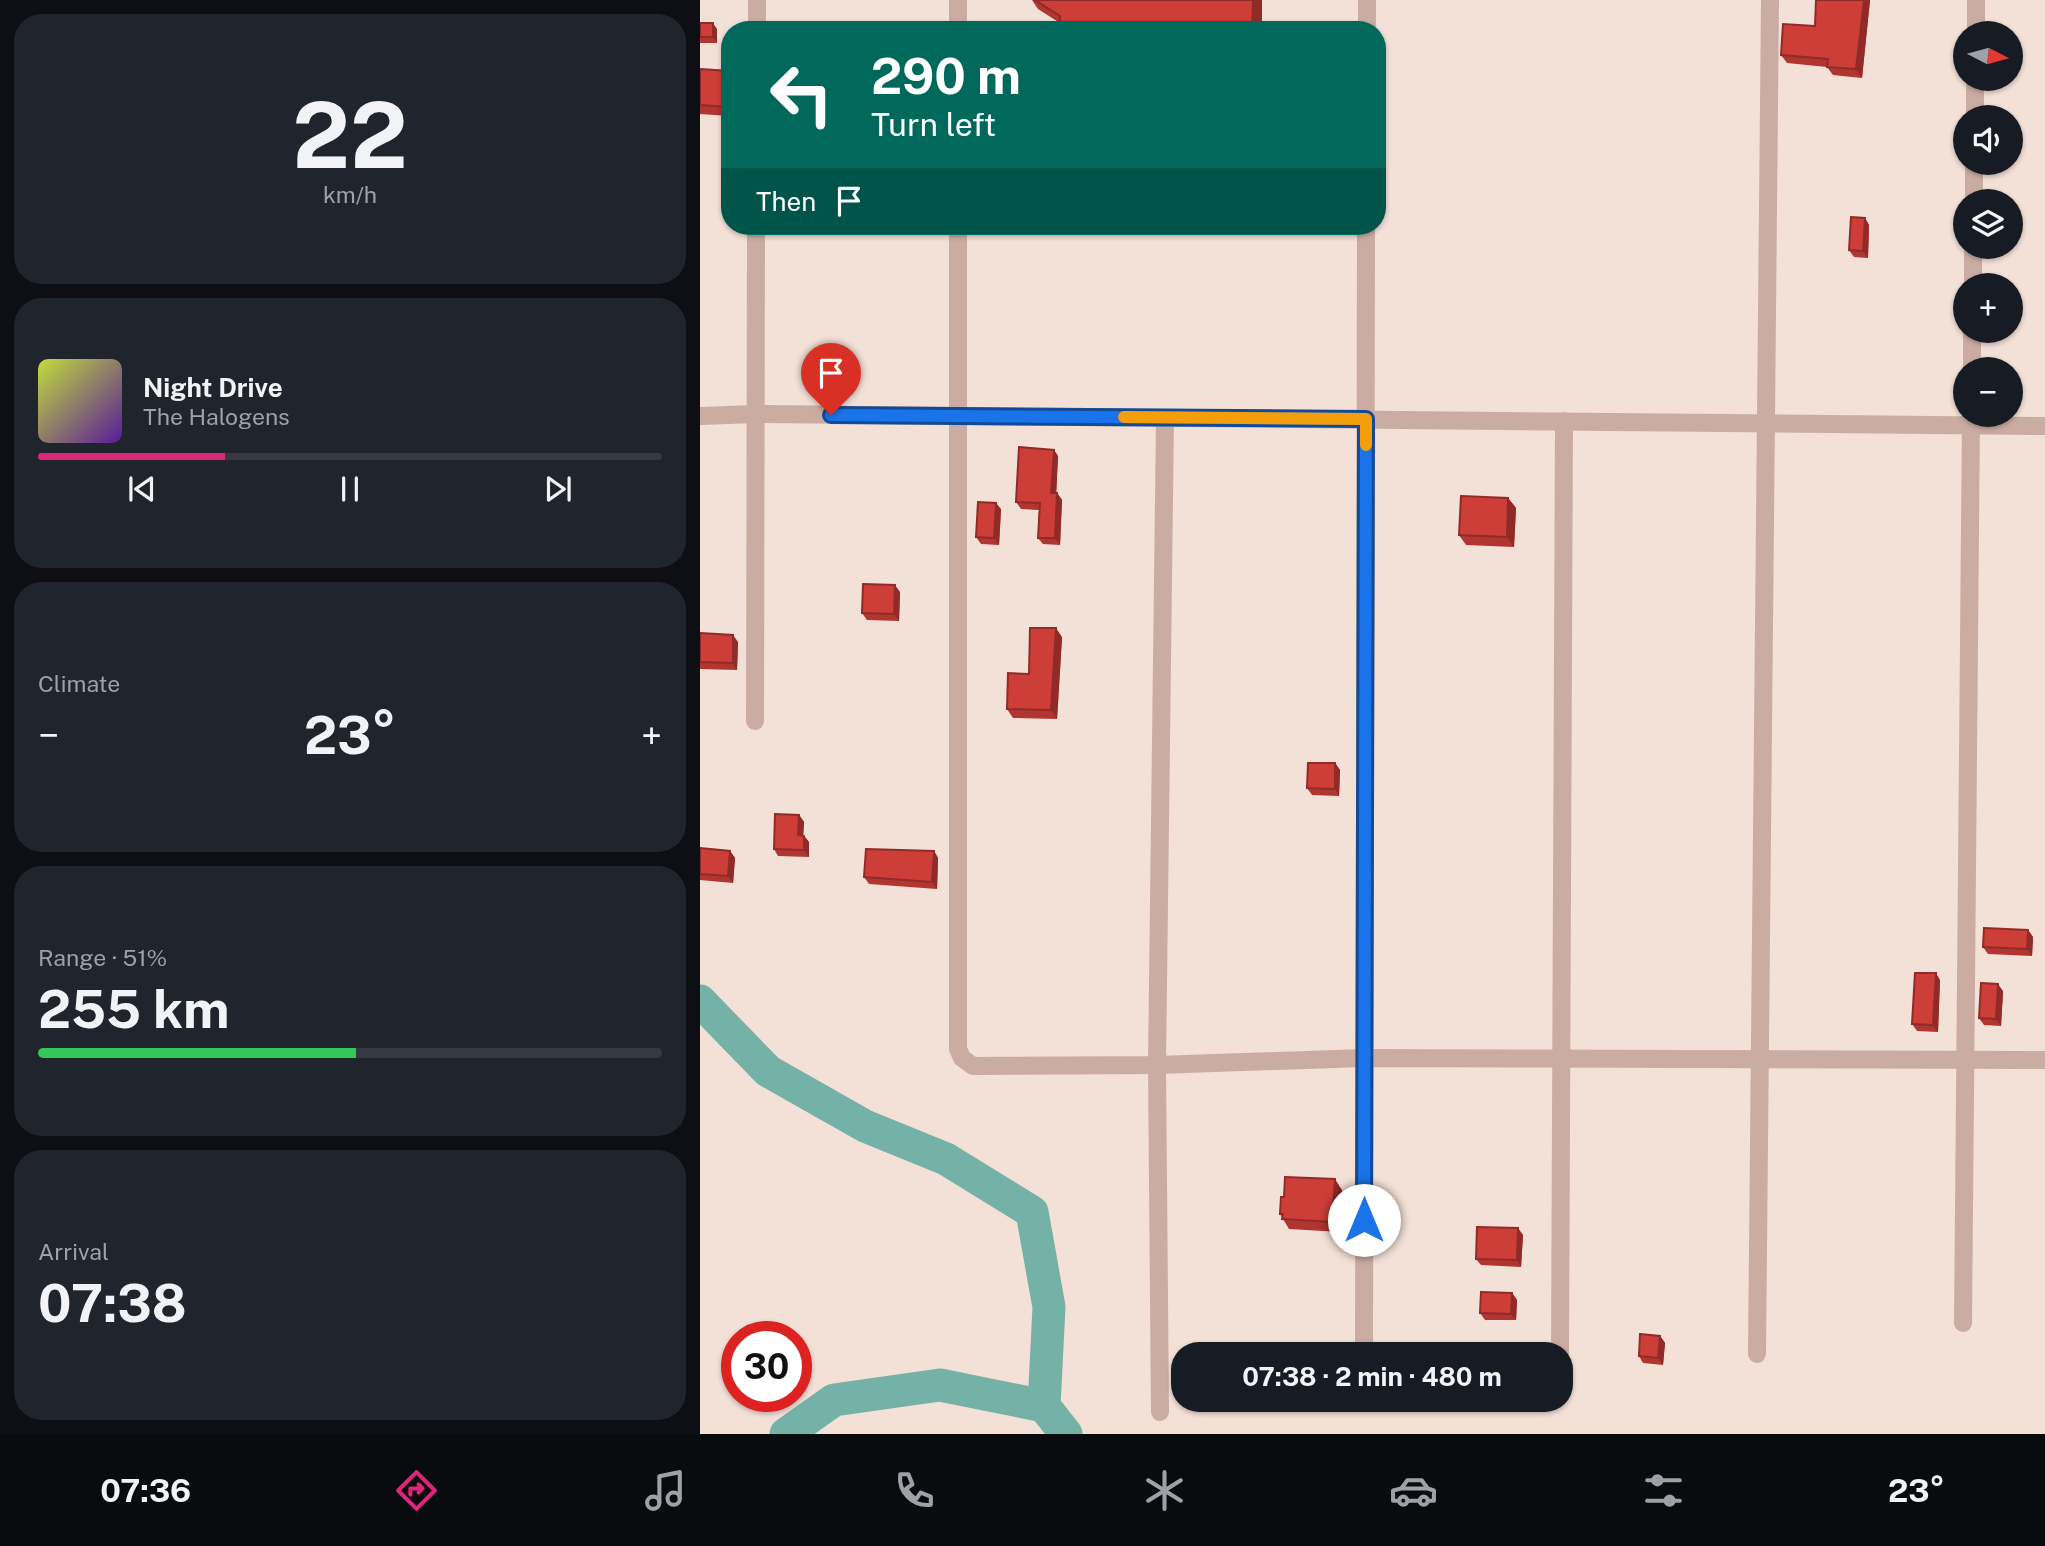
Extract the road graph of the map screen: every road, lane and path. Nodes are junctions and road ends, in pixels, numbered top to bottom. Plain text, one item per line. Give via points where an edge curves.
1 (757, 0) edge
2 (958, 0) edge
3 (1367, 0) edge
4 (1770, 0) edge
5 (1976, 0) edge
6 (757, 21) edge
7 (958, 21) edge
8 (1367, 21) edge
9 (1976, 21) edge
10 (756, 235) edge
11 (957, 235) edge
12 (1366, 235) edge
13 (756, 414) junction
14 (700, 416) edge
15 (957, 416) junction
16 (1165, 418) junction
17 (1366, 419) junction
18 (1953, 420) edge
19 (1564, 421) junction
20 (1767, 423) junction
21 (2023, 424) edge
22 (2045, 426) edge
23 (1971, 427) edge
24 (755, 721) dead end
25 (1364, 1058) junction
26 (1561, 1058) junction
27 (1760, 1059) junction
28 (1965, 1059) junction
29 (2045, 1060) edge
30 (1157, 1065) junction
31 (1963, 1323) dead end
32 (1364, 1342) edge
33 (1560, 1342) edge
34 (1757, 1354) dead end
35 (1160, 1412) dead end

1 - 6 street
2 - 7 street
3 - 8 street
4 - 20 street
5 - 9 street
10 - 13 street
11 - 15 street
12 - 17 street
13 - 14 street
13 - 15 street
13 - 24 street
15 - 16 street
15 - 30 street via 958,1049 961,1058 973,1066
16 - 17 street
16 - 30 street
17 - 19 street
17 - 25 street
18 - 20 street
19 - 20 street
19 - 26 street
20 - 27 street
21 - 22 street
23 - 28 street
25 - 26 street
25 - 30 street
25 - 32 street
26 - 27 street
26 - 33 street
27 - 28 street
27 - 34 street
28 - 29 street
28 - 31 street
30 - 35 street

